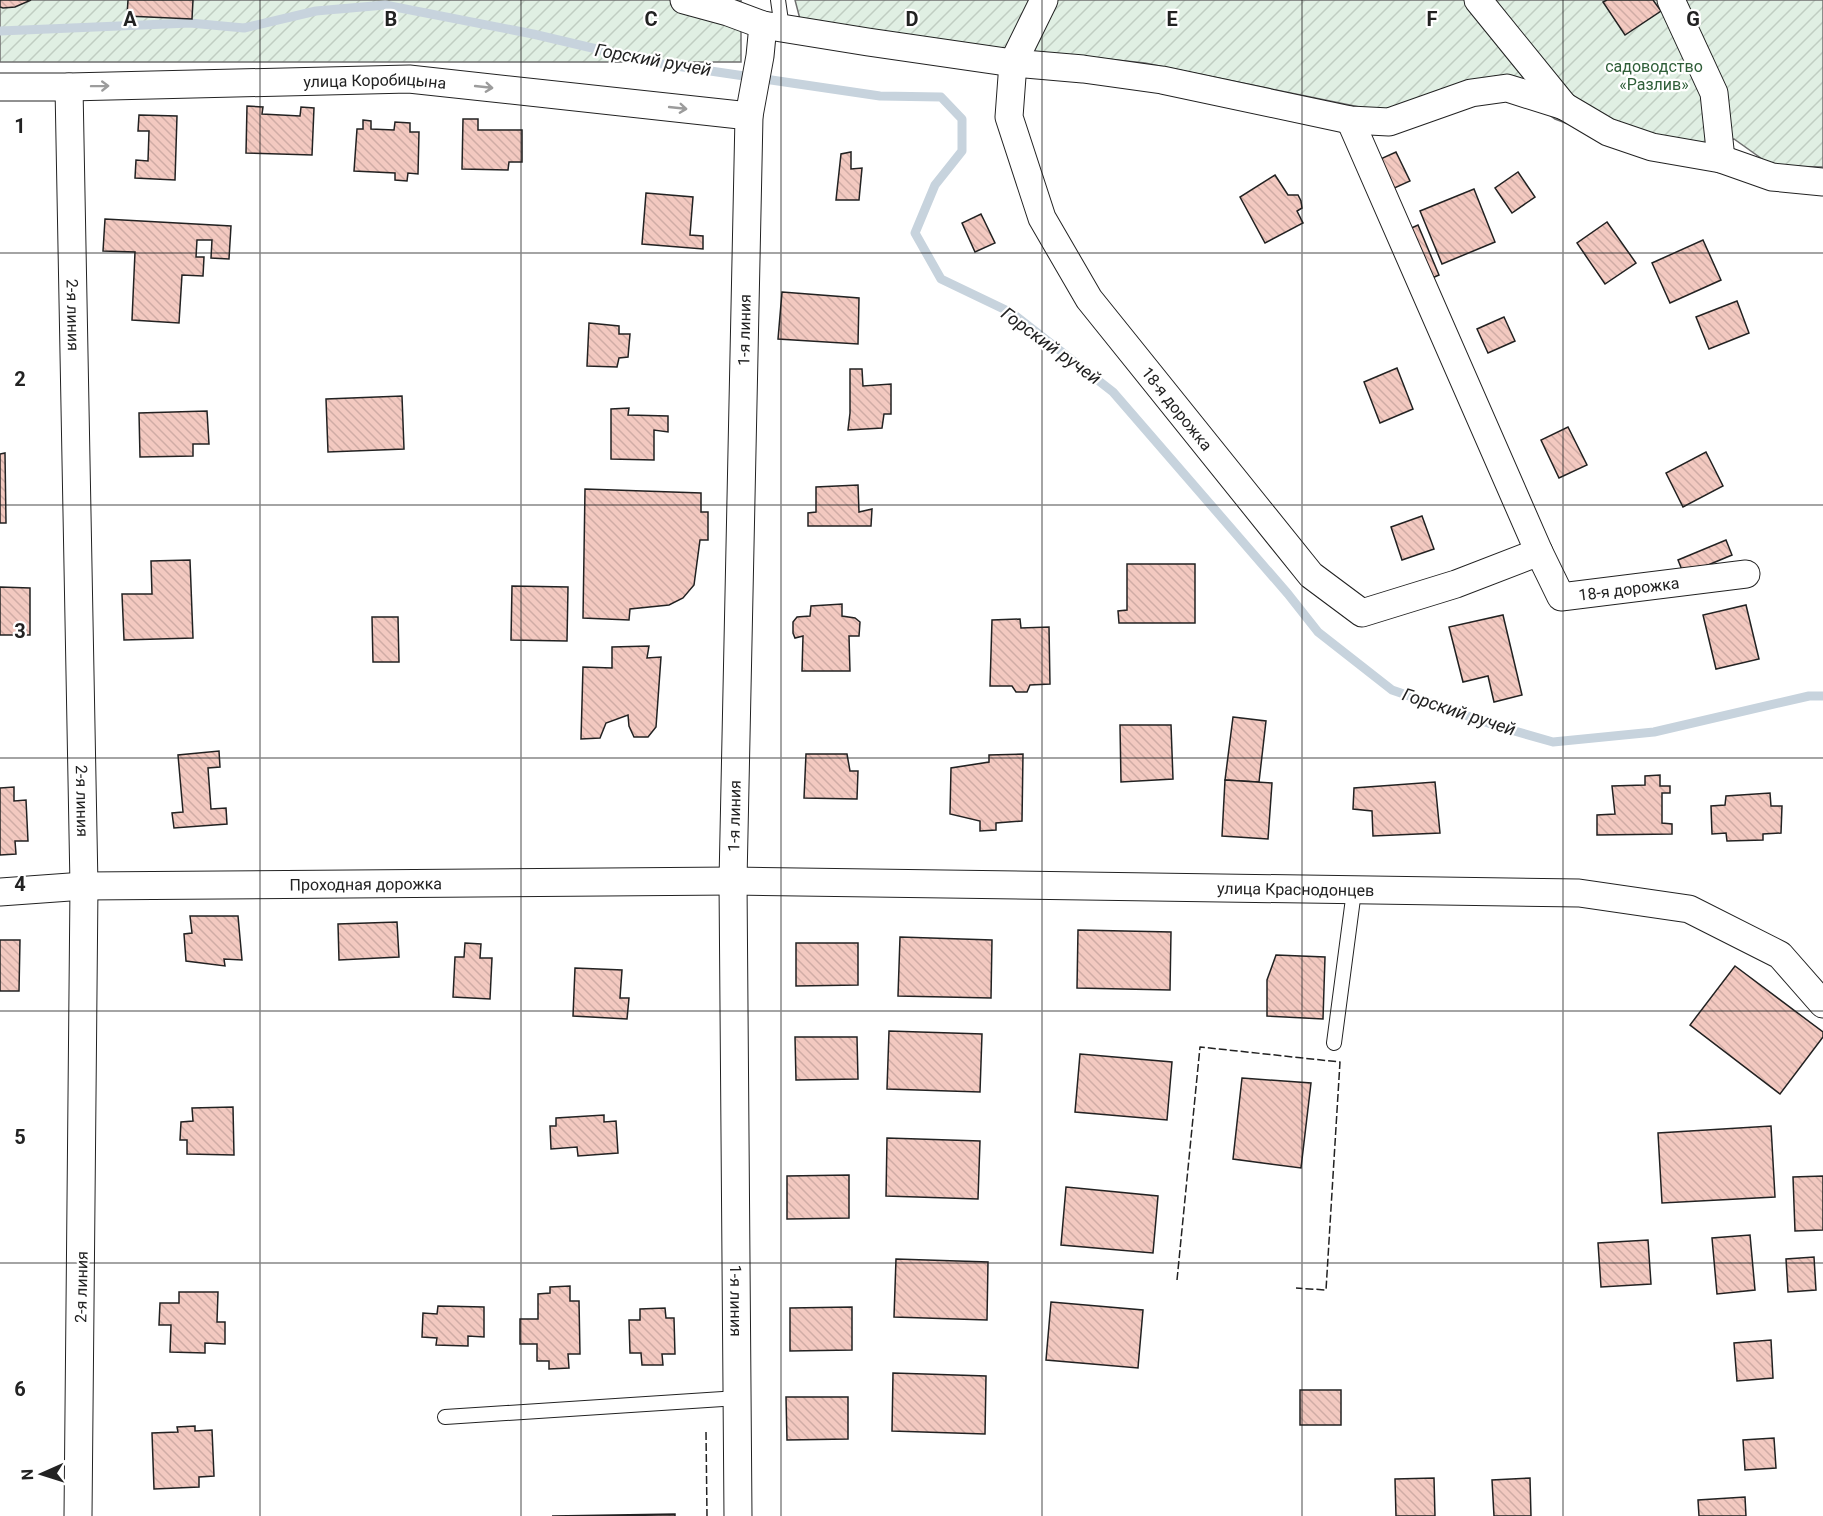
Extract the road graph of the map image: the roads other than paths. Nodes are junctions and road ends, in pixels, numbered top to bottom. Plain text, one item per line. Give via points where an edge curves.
1 (684, 0) edge
2 (778, 0) edge
3 (1044, 0) edge
4 (1478, 0) edge
5 (1671, 0) edge
6 (727, 6) edge
7 (773, 26) junction
8 (1012, 63) junction
9 (0, 87) edge
10 (69, 87) junction
11 (751, 104) junction
12 (1564, 106) junction
13 (1350, 120) junction
14 (1721, 159) junction
15 (1823, 182) edge
16 (1539, 552) junction
17 (1746, 574) dead end
18 (732, 881) junction
19 (84, 886) junction
20 (1354, 891) junction
21 (0, 892) edge
22 (1823, 1004) edge
23 (1334, 1043) dead end
24 (738, 1398) junction
25 (445, 1417) dead end
26 (78, 1516) edge
27 (738, 1516) edge

1 - 6 street
2 - 7 lane
3 - 8 street, 18-я дорожка
4 - 12 street
5 - 14 street via 1714,93
6 - 7 street
7 - 8 street
7 - 11 street, 1-я линия via 760,56
8 - 13 street via 1162,80
8 - 16 street, 18-я дорожка via 1009,117 1042,218 1089,299 1311,575 1362,613 1456,584
9 - 10 street, улица Коробицына
10 -> 11 street, улица Коробицына via 409,79
10 - 19 street, 2-я линия
11 - 18 street, 1-я линия
12 - 13 street via 1507,88 1471,93 1389,122
12 - 14 street via 1608,132 1652,147
13 - 16 street, 18-я дорожка
14 - 15 street via 1772,177
16 - 17 street, 18-я дорожка via 1561,597
18 - 19 street, Проходная дорожка
18 - 20 street, улица Краснодонцев
18 - 24 street, 1-я линия
19 - 21 street, Проходная дорожка
19 - 26 street, 2-я линия
20 - 22 street, улица Краснодонцев via 1579,893 1689,909 1780,955
20 - 23 lane
24 - 25 lane
24 - 27 street, 1-я линия

